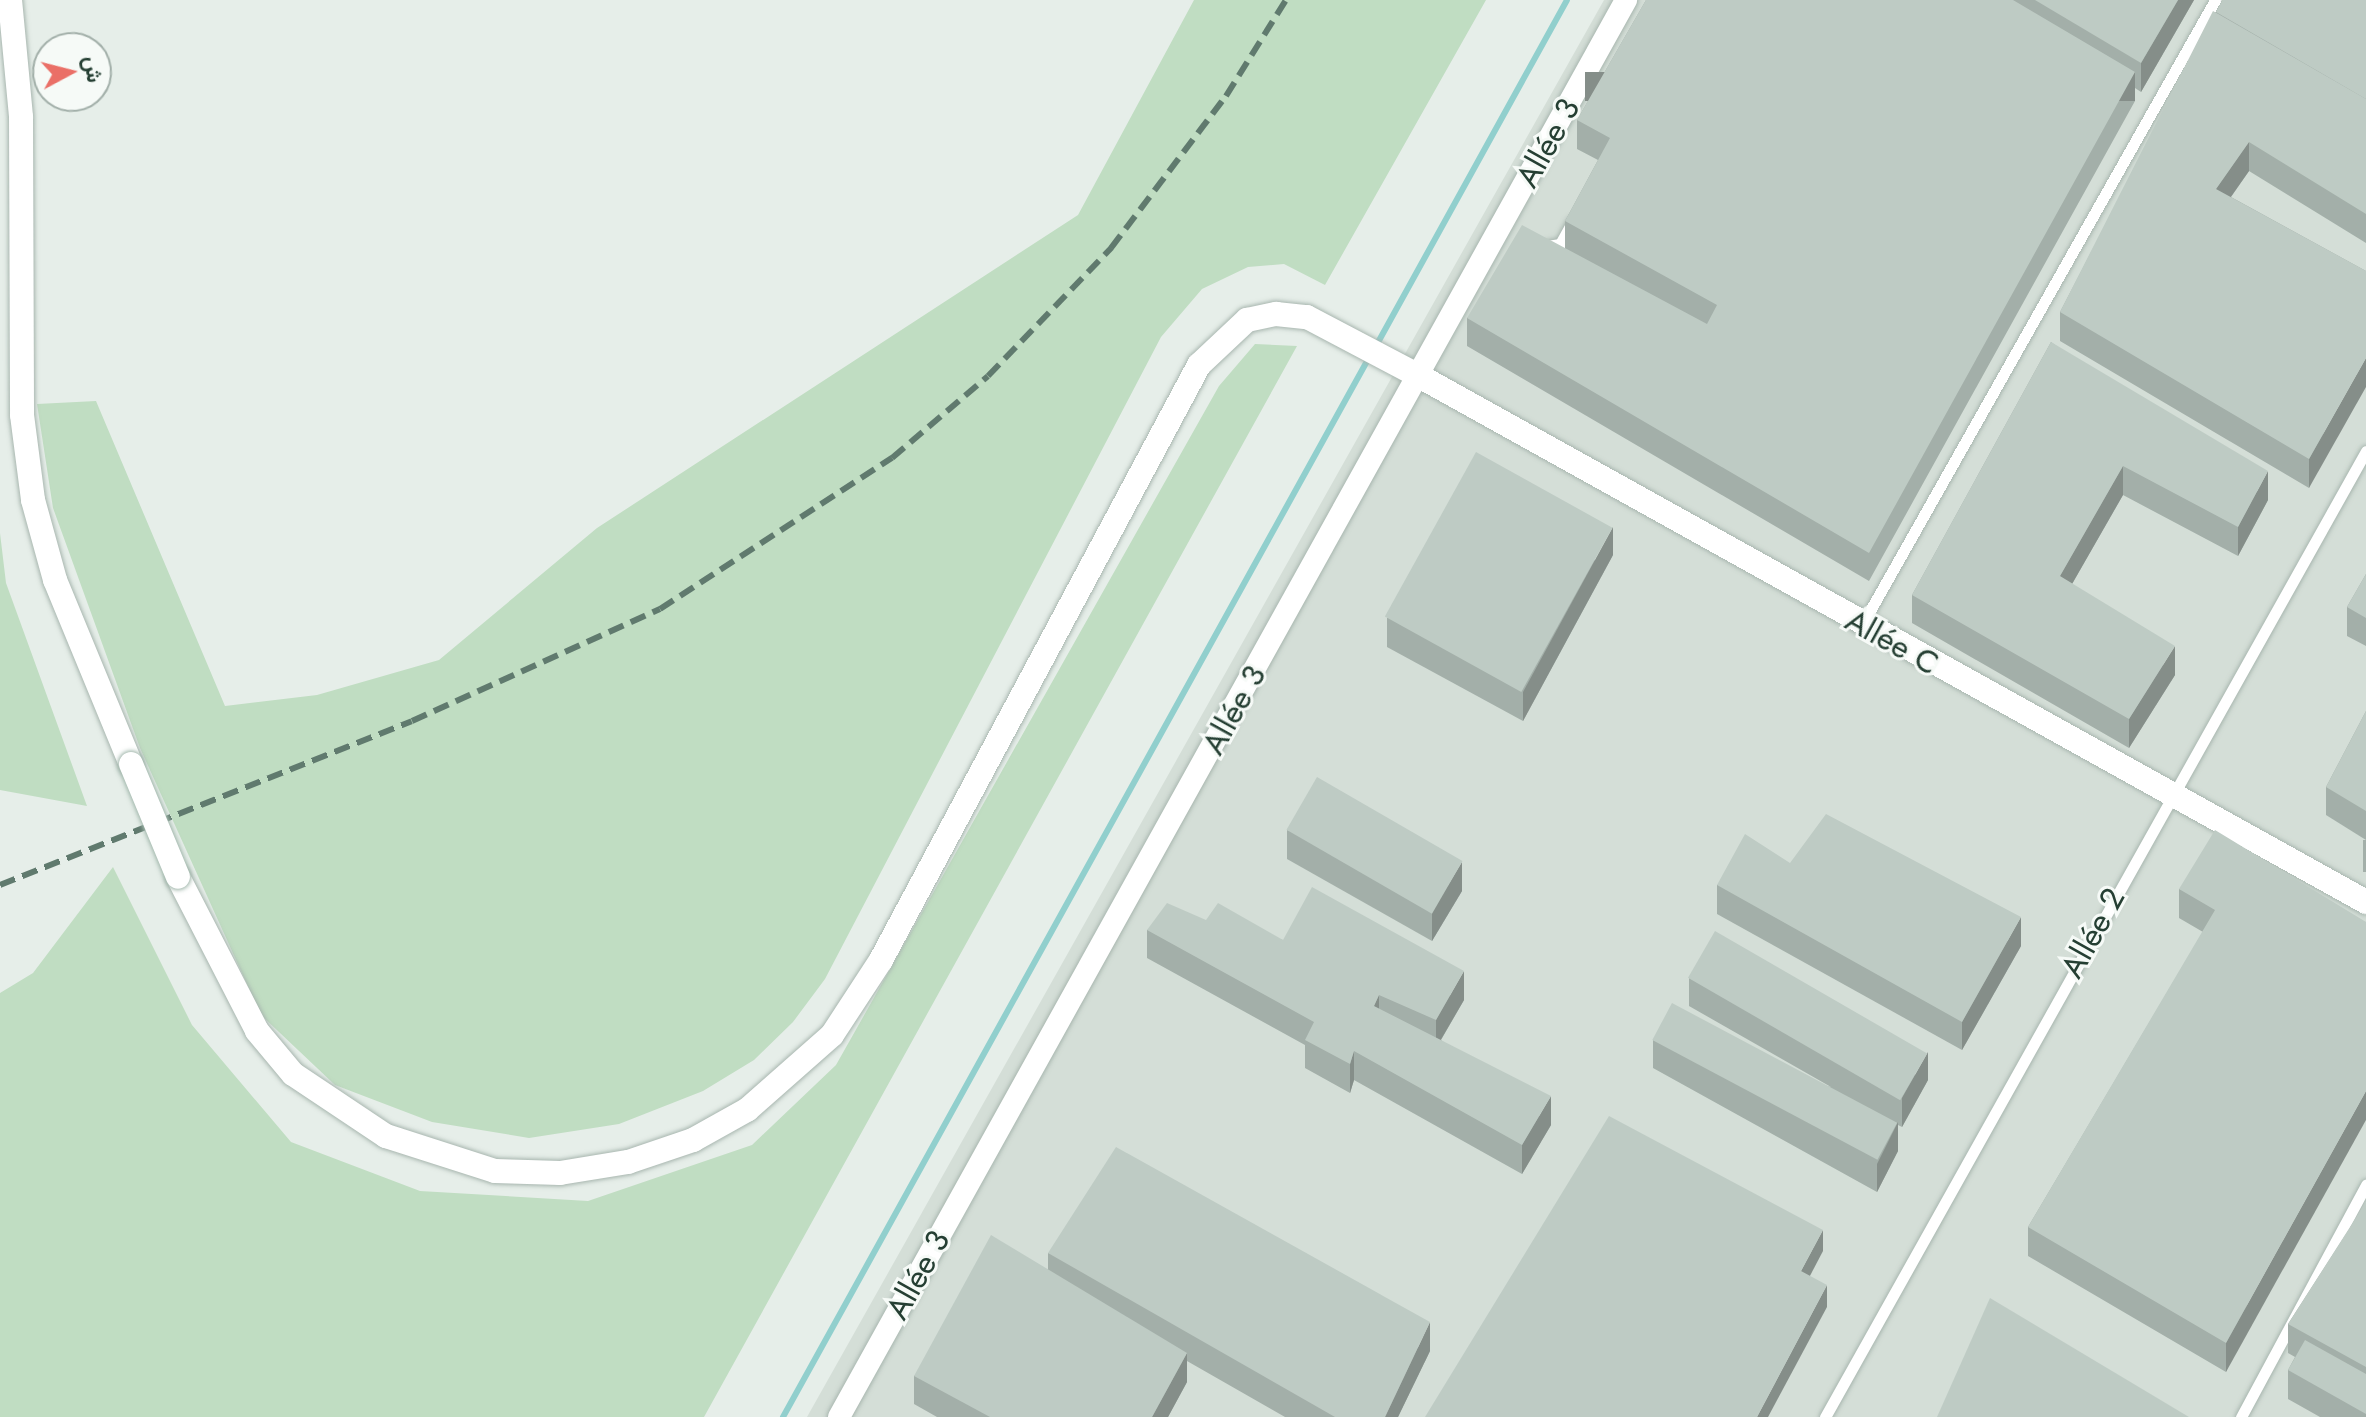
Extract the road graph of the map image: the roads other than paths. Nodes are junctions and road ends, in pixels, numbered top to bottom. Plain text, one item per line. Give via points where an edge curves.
1 (10, 0) edge
2 (1626, 0) edge
3 (2215, 0) edge
4 (1579, 208) edge
5 (1530, 237) edge
6 (1413, 373) junction
7 (2366, 451) edge
8 (1862, 625) junction
9 (2171, 793) junction
10 (2366, 902) edge
11 (2366, 1185) edge
12 (839, 1417) edge
13 (1825, 1417) edge
14 (2241, 1417) edge

1 - 6 street, Allée C, bridge via 21,117 20,364 33,500 55,580 131,764 178,877 257,1031 293,1074 386,1136 495,1171 560,1173 628,1162 693,1140 798,1069 832,1035 881,960 1199,365 1247,320 1307,317
2 - 6 street, Allée 3 via 1511,227
3 - 8 lane
4 - 5 lane via 1556,247
6 - 8 street, Allée C
6 - 12 street, Allée 3
7 - 9 lane, Allée 2
8 - 9 street, Allée C
9 - 10 street, Allée C
9 - 13 lane, Allée 2
11 - 14 lane

